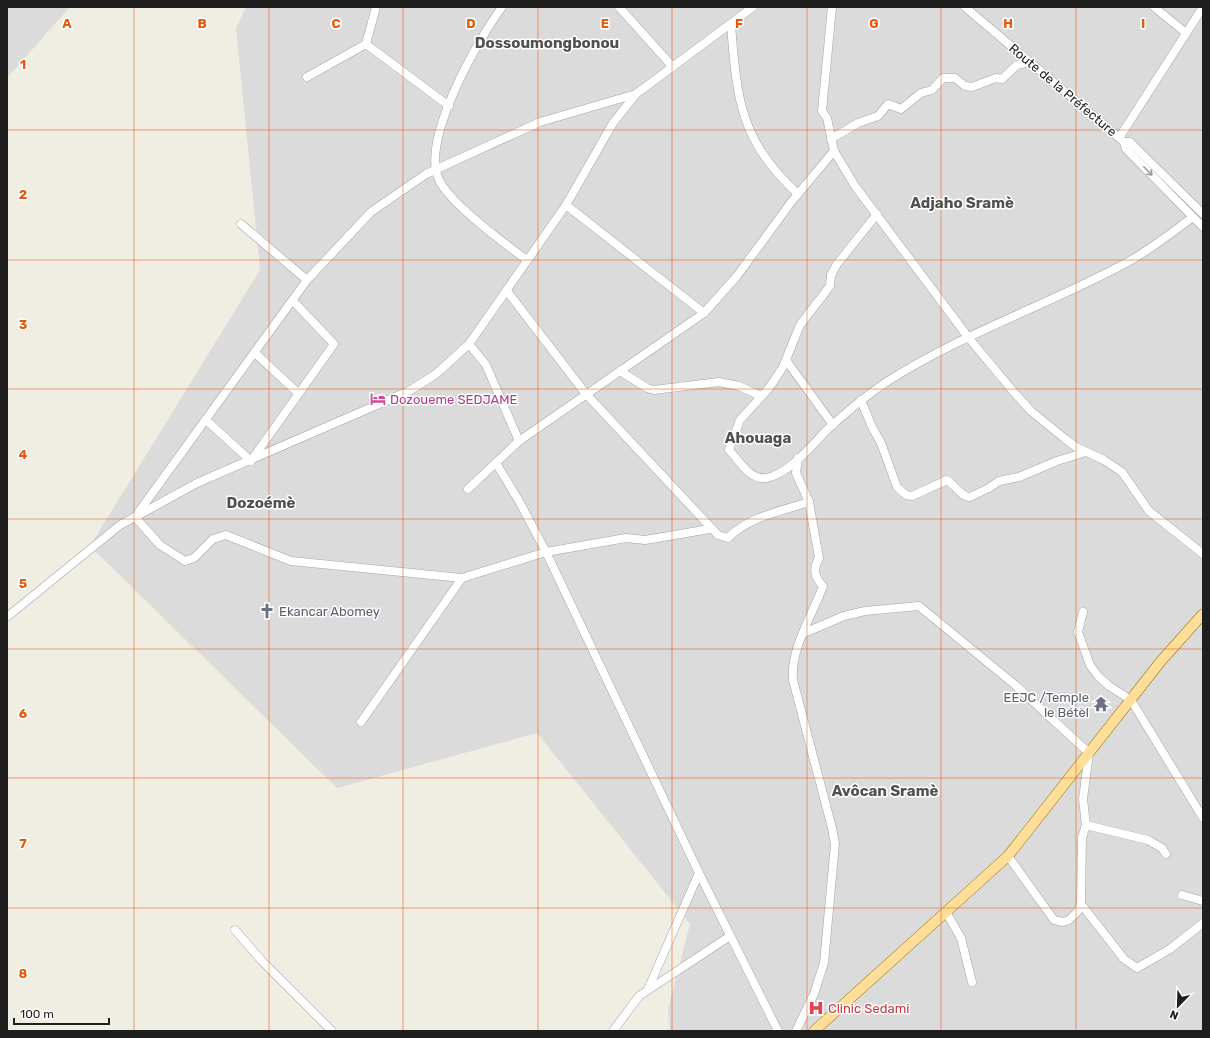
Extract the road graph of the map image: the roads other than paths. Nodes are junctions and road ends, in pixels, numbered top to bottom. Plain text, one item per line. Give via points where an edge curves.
1 (376, 7) edge
2 (502, 7) edge
3 (619, 7) edge
4 (753, 7) edge
5 (832, 7) edge
6 (965, 7) edge
7 (1154, 7) edge
8 (1203, 7) edge
9 (732, 25) junction
10 (1186, 32) junction
11 (366, 44) junction
12 (1030, 62) junction
13 (673, 67) junction
14 (306, 77) dead end
15 (636, 94) junction
16 (449, 106) junction
17 (831, 139) junction
18 (1121, 140) junction
19 (834, 151) junction
20 (436, 169) junction
21 (798, 194) junction
22 (566, 204) junction
23 (877, 214) junction
24 (1203, 214) edge
25 (1193, 216) junction
26 (241, 224) dead end
27 (1203, 227) edge
28 (527, 260) junction
29 (307, 280) junction
30 (507, 291) junction
31 (293, 301) junction
32 (704, 313) junction
33 (968, 337) junction
34 (469, 344) junction
35 (255, 353) junction
36 (786, 360) junction
37 (620, 371) junction
38 (298, 393) junction
39 (586, 394) junction
40 (761, 396) junction
41 (861, 400) junction
42 (206, 420) junction
43 (833, 425) junction
44 (519, 441) junction
45 (1086, 452) junction
46 (798, 457) junction
47 (251, 460) junction
48 (496, 463) junction
49 (468, 489) dead end
50 (809, 502) junction
51 (135, 517) junction
52 (710, 529) junction
53 (546, 552) junction
54 (1203, 554) edge
55 (462, 578) junction
56 (1083, 612) dead end
57 (1203, 614) edge
58 (7, 617) edge
59 (804, 633) junction
60 (1131, 700) junction
61 (361, 722) dead end
62 (1089, 753) junction
63 (1203, 818) edge
64 (1086, 825) junction
65 (1166, 854) dead end
66 (1008, 856) junction
67 (698, 873) junction
68 (1182, 895) dead end
69 (1203, 901) edge
70 (1081, 904) junction
71 (946, 912) junction
72 (1203, 923) edge
73 (235, 930) dead end
74 (730, 936) junction
75 (972, 982) dead end
76 (648, 989) junction
77 (330, 1030) edge
78 (613, 1031) edge
79 (778, 1031) edge
80 (796, 1031) edge
81 (814, 1031) edge

1 - 11 street
2 - 16 street via 461,73
3 - 13 street
4 - 9 street
5 - 17 street via 822,111 827,118
6 - 12 street, Route de la Préfecture
7 - 10 street
8 - 10 street
9 - 13 street
9 - 21 street via 735,77 746,124 772,168
10 - 18 street
11 - 14 street
11 - 16 street
12 - 17 street via 1017,65 1002,79 996,78 972,87 965,86 955,78 943,78 932,90 921,93 901,109 888,104 878,116 858,123
12 - 18 street, Route de la Préfecture
13 - 15 street
15 - 20 street via 540,122
15 - 22 street via 613,124
16 - 20 street via 437,144
17 - 19 street
18 - 24 street, Route de la Préfecture via 1130,142
18 -> 25 street, Route de la Préfecture
19 - 21 street
19 - 23 street via 855,186
20 - 28 street via 439,180 466,211
20 - 29 street via 371,212
21 - 32 street via 737,276
22 - 28 street
22 - 32 street
23 - 33 street
23 - 36 street via 837,264 831,275 830,286 800,325
25 - 27 street, Route de la Préfecture
25 - 33 street via 1154,246 1126,263
26 - 29 street
28 - 30 street
29 - 31 street
30 - 34 street
30 - 39 street
31 - 35 street
31 - 38 street via 334,344
32 - 37 street
33 - 41 street via 888,381
33 - 45 street via 1031,411
34 - 44 street via 486,365
34 - 47 street via 436,374 409,391
35 - 38 street
35 - 42 street
36 - 40 street
36 - 43 street
37 - 39 street
37 - 40 street via 654,390 719,382 739,386
38 - 47 street
39 - 44 street
39 - 52 street
40 - 46 street via 740,420 729,450 749,473 765,478 788,468
41 - 43 street
41 - 45 street via 883,448 896,487 906,495 912,496 947,480 962,494 970,497 999,481 1019,477
42 - 47 street
42 - 51 street
43 - 46 street
44 - 48 street
45 - 54 street via 1122,472 1149,511
46 - 50 street via 796,473
47 - 51 street via 196,483
48 - 49 street
48 - 53 street
50 - 52 street via 755,520 734,531 728,538
50 - 59 street via 818,558 814,566 816,579 822,586
51 - 55 street via 160,545 185,561 194,558 213,539 226,535 291,561
51 - 58 street via 120,525
52 - 53 street via 645,540 626,538
53 - 55 street
53 - 67 street
55 - 61 street
56 - 60 street via 1078,632 1090,666 1108,686
57 - 60 main road via 1160,661
59 - 62 street via 844,616 865,611 919,606 1014,684
59 - 80 street via 793,664 793,680 834,836 834,861 824,963 814,994
60 - 62 main road
60 - 63 street
62 - 64 street via 1083,799
62 - 66 main road
64 - 65 street via 1148,840 1162,848
64 - 70 street via 1082,838
66 - 70 street via 1054,920 1069,920
66 - 71 main road
67 - 74 street
67 - 76 street
68 - 69 street
70 - 72 street via 1124,959 1137,968 1170,949
71 - 75 street via 961,938
71 - 81 main road
73 - 77 street
74 - 76 street
74 - 79 street
76 - 78 street via 639,996

